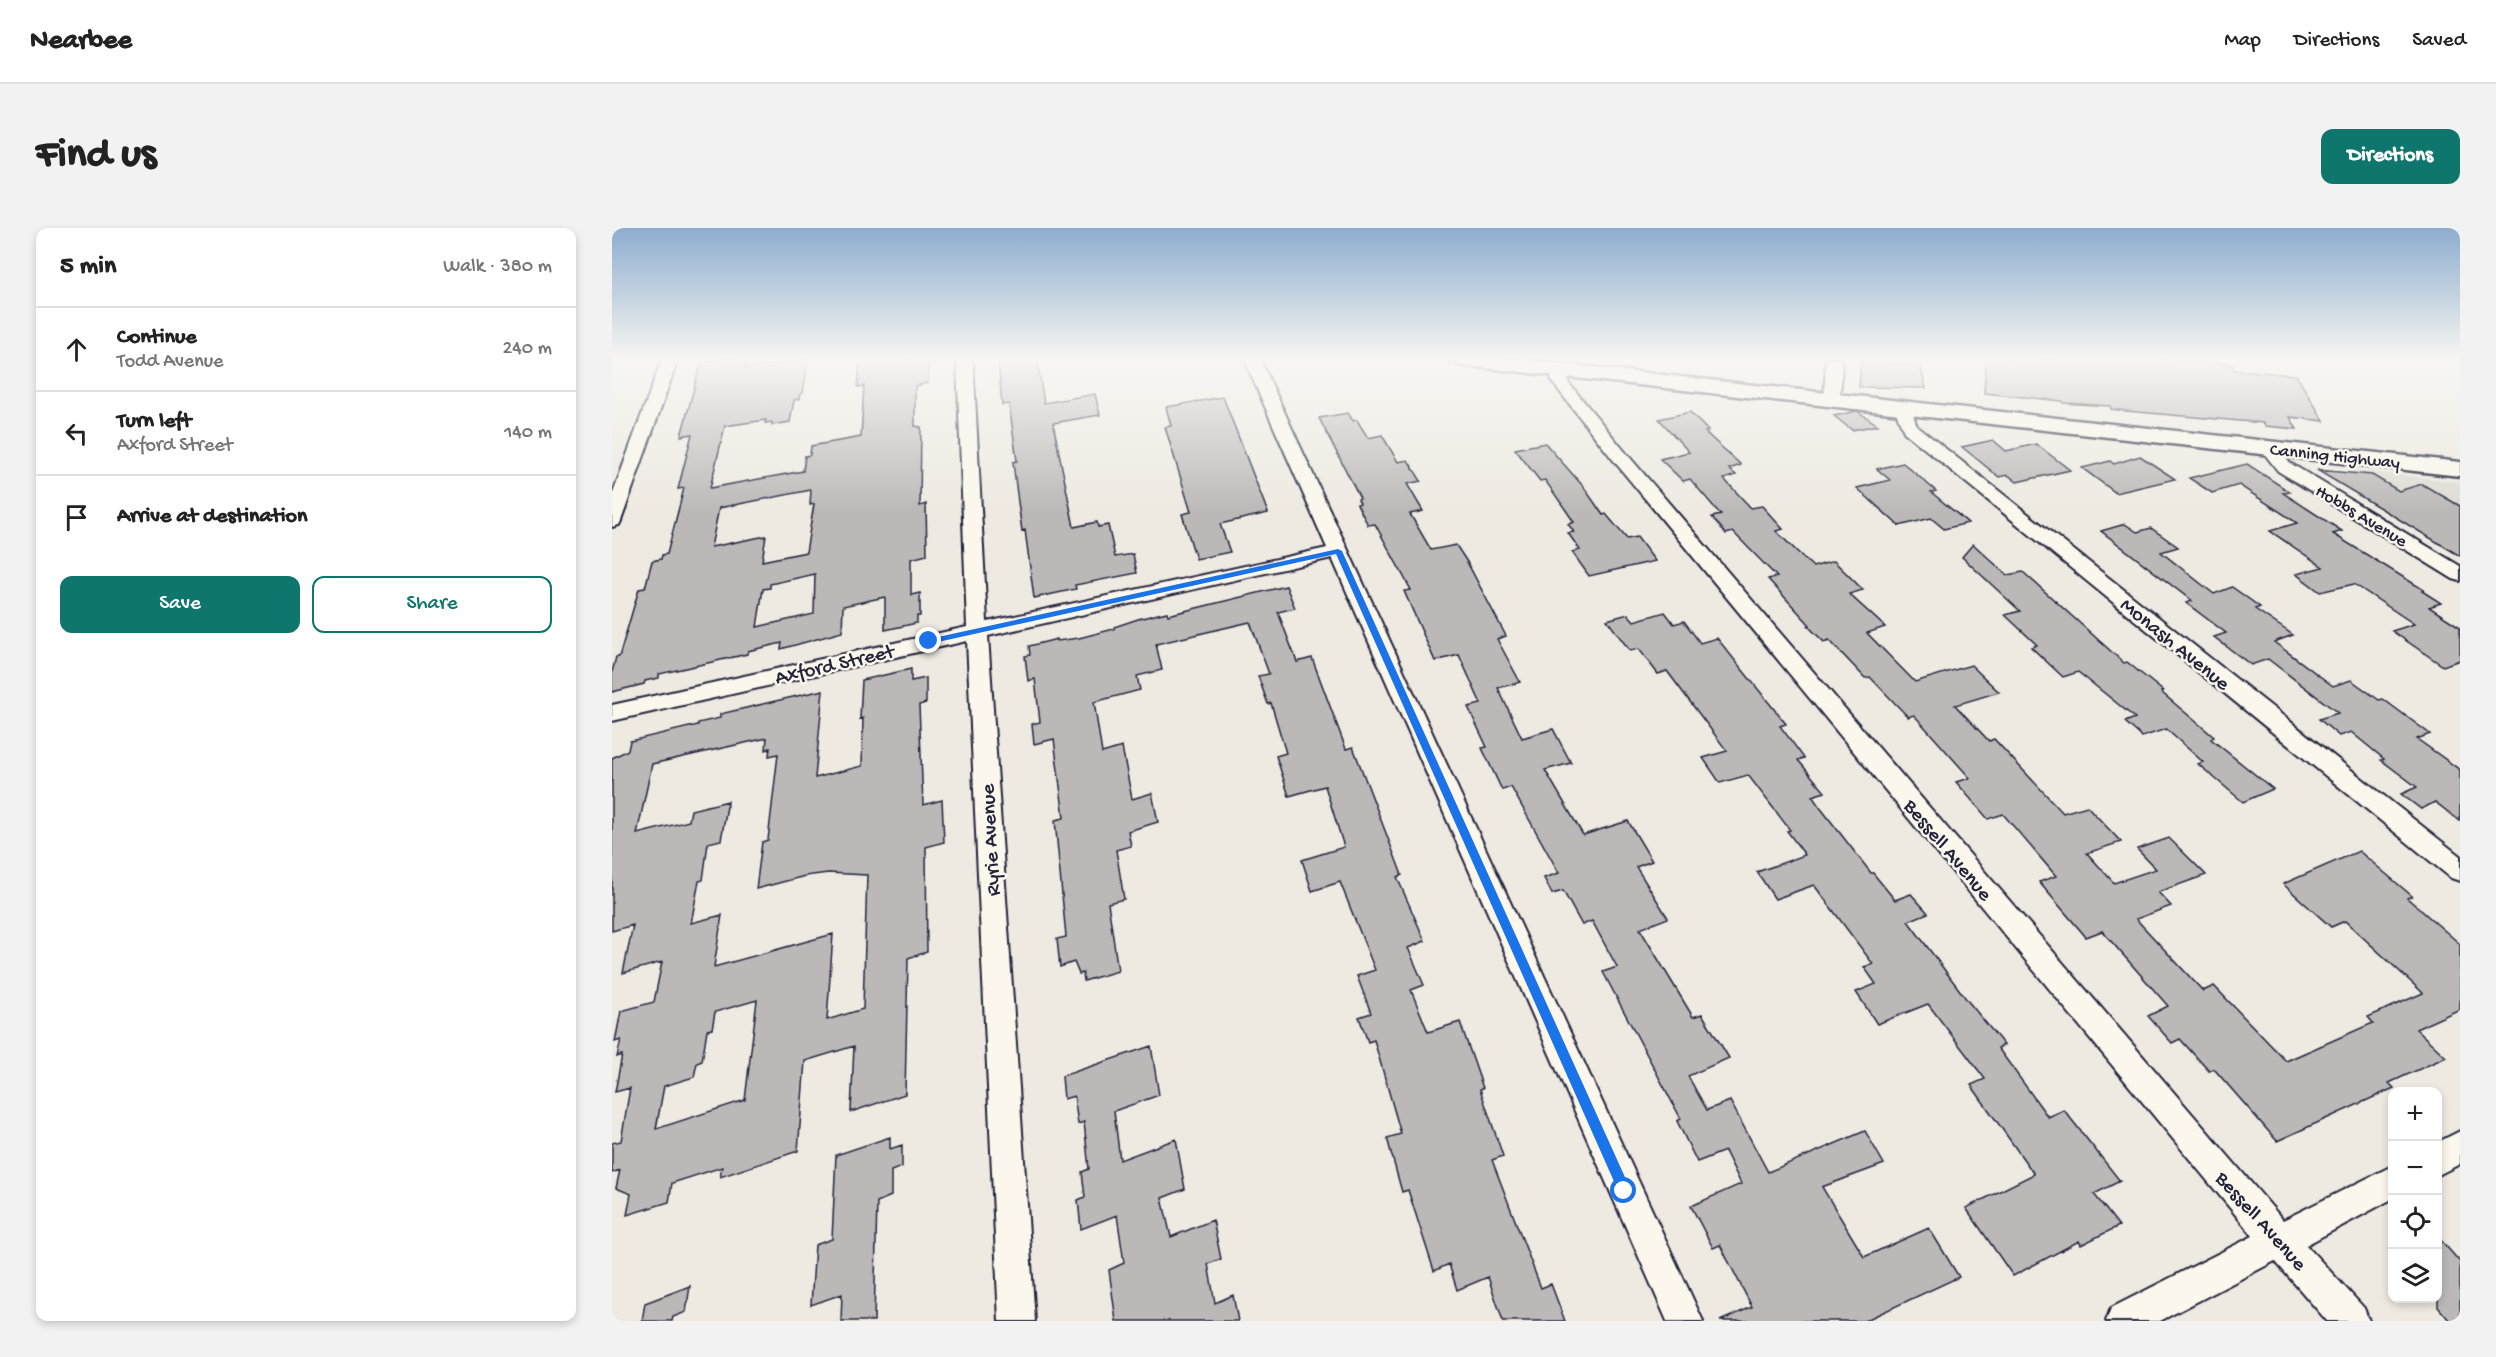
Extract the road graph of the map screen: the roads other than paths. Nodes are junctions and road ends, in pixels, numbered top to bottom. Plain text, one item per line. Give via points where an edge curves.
1 (652, 410) edge
2 (966, 410) edge
3 (1275, 410) edge
4 (1583, 410) edge
5 (1903, 410) edge
6 (1929, 410) edge
7 (2269, 448) junction
8 (2460, 469) edge
9 (612, 521) edge
10 (1338, 551) junction
11 (2460, 575) edge
12 (977, 631) junction
13 (612, 713) edge
14 (2460, 871) edge
15 (2460, 1147) edge
16 (2442, 1157) edge
17 (2388, 1184) edge
18 (2279, 1240) junction
19 (1017, 1321) edge
20 (1685, 1321) edge
21 (2124, 1321) edge
22 (2351, 1321) edge

1 - 9 street
2 - 12 street, Ryrie Avenue
3 - 10 street
4 - 18 street, Bessell Avenue
5 - 14 street, Monash Avenue via 1910,428
6 - 7 highway, Canning Highway
7 - 8 highway, Canning Highway
7 - 11 street, Hobbs Avenue via 2284,467
10 - 12 street, Axford Street
10 - 20 street
12 - 13 street, Axford Street
12 - 19 street, Ryrie Avenue
15 - 16 street
17 - 18 street
18 - 21 street
18 - 22 street, Bessell Avenue

